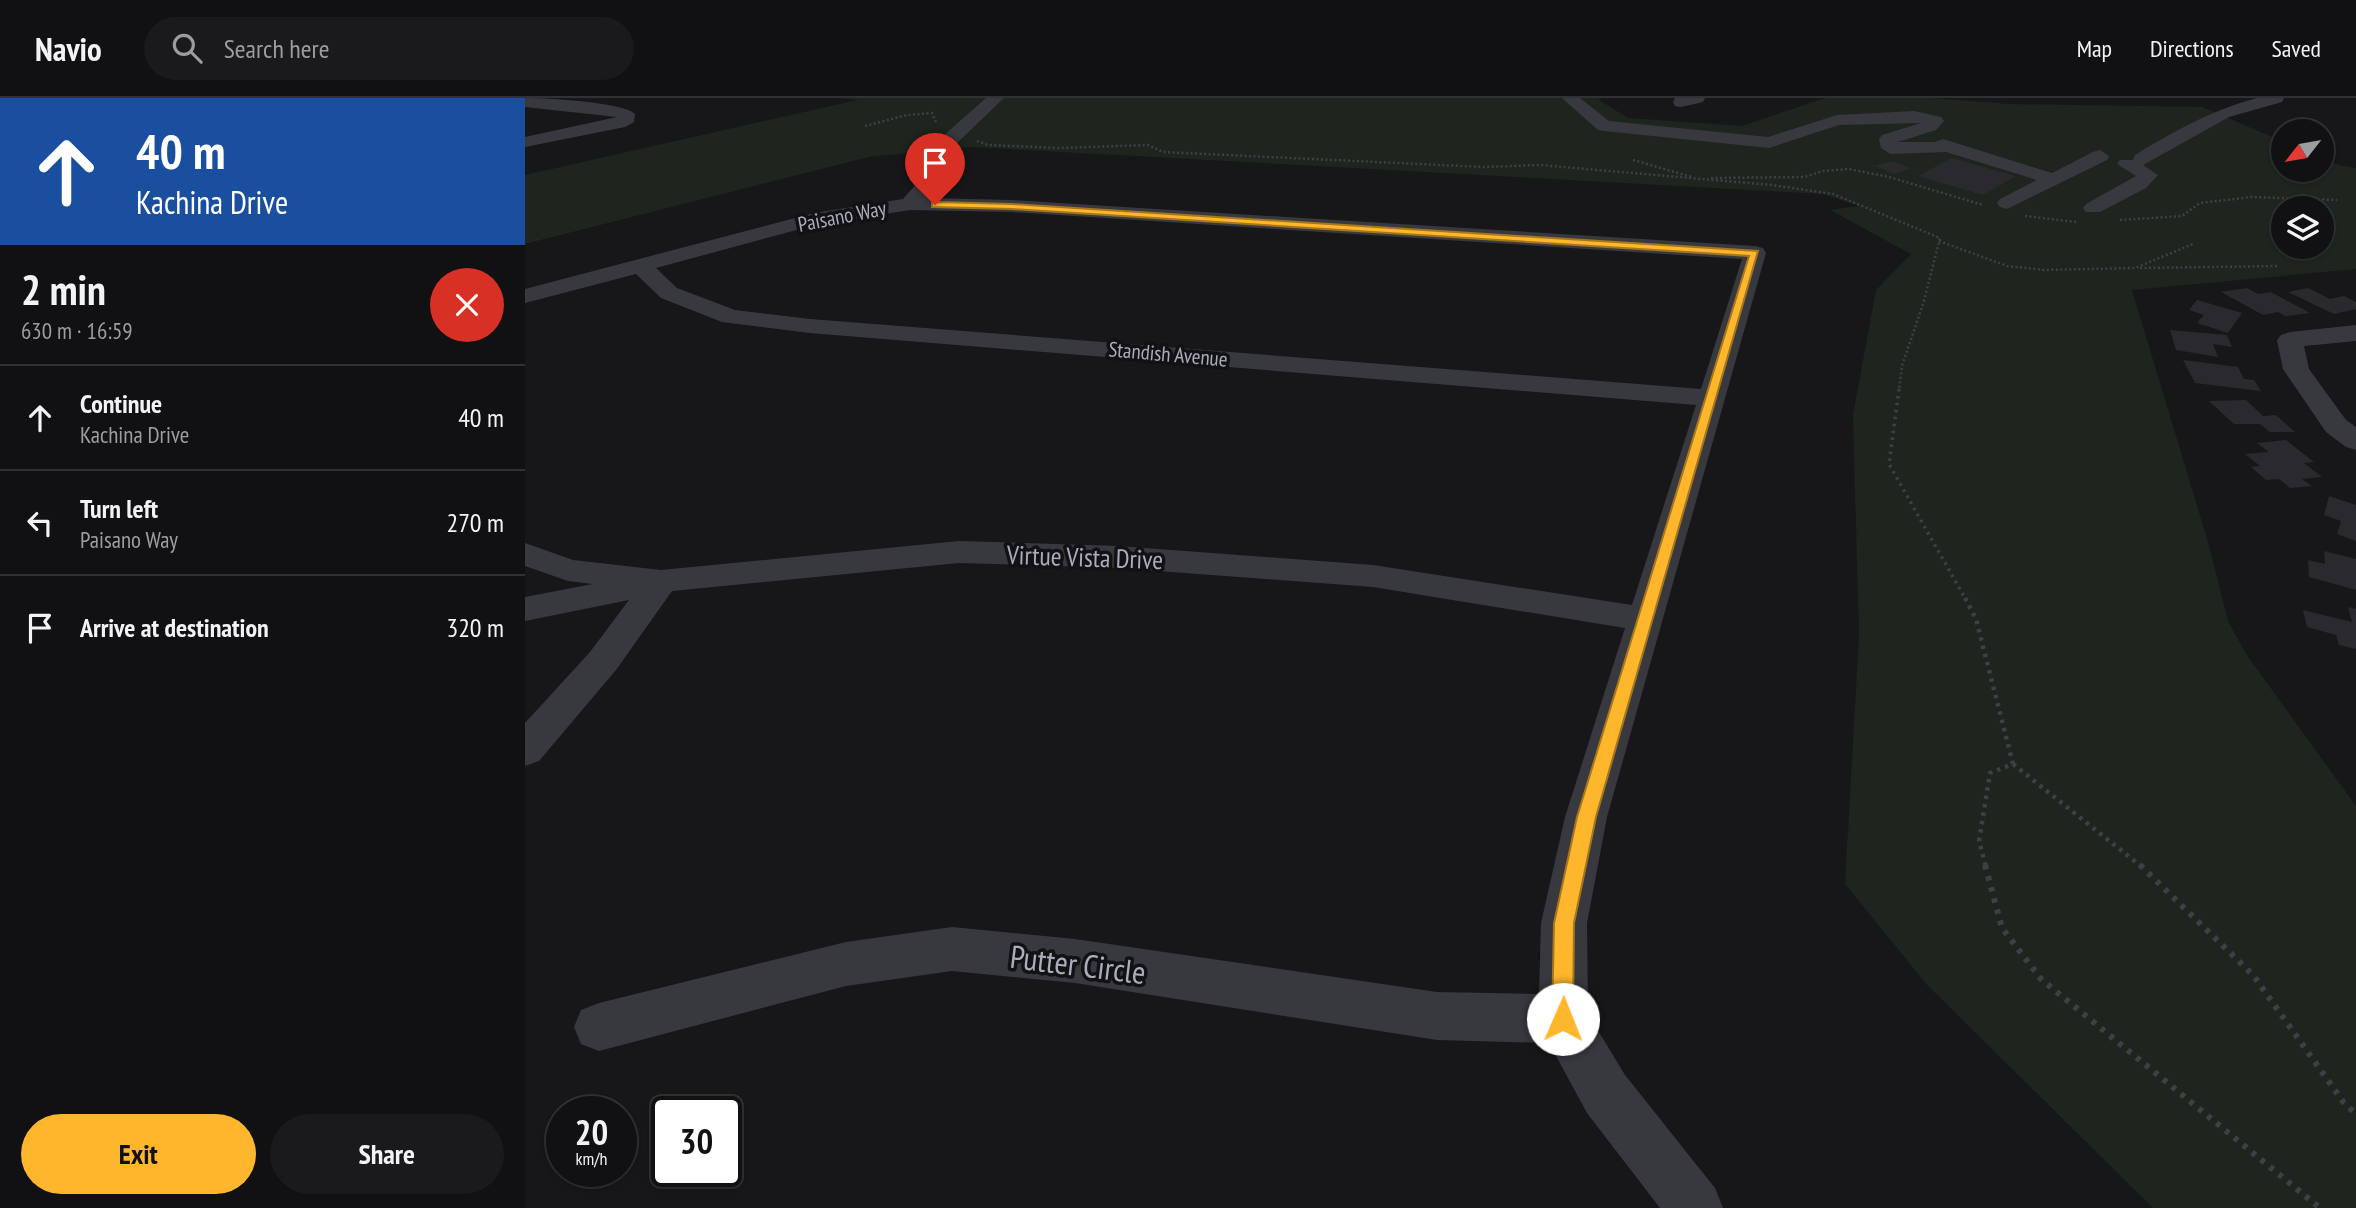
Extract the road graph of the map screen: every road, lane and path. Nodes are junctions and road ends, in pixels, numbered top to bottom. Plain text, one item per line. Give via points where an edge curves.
1 (996, 98) edge
2 (1570, 98) edge
3 (2276, 98) edge
4 (525, 102) edge
5 (525, 142) edge
6 (2101, 156) dead end
7 (1633, 160) dead end
8 (1889, 177) dead end
9 (2053, 179) junction
10 (2007, 203) dead end
11 (910, 204) junction
12 (2093, 208) dead end
13 (1939, 241) dead end
14 (2193, 243) dead end
15 (640, 265) junction
16 (2278, 266) dead end
17 (2135, 268) junction
18 (525, 296) edge
19 (2356, 333) edge
20 (1712, 398) junction
21 (2356, 441) edge
22 (525, 554) edge
23 (661, 580) junction
24 (525, 609) edge
25 (1647, 620) junction
26 (525, 750) edge
27 (2013, 764) dead end
28 (1563, 1019) junction
29 (599, 1027) dead end
30 (2356, 1114) edge
31 (1695, 1208) edge

1 - 11 street via 949,140
2 - 9 street via 1604,126 1769,142 1837,120 1914,117 1935,121 1888,139 1890,148 1942,146
3 - 12 street via 2223,113 2135,161 2148,175
4 - 5 street via 626,114 625,122
6 - 9 street
7 - 8 path via 1698,179 1804,177 1823,170 1849,169
9 - 10 street
11 - 15 street, Paisano Way via 814,219
11 - 20 street, Paisano Way via 1011,206 1755,253
13 - 17 path via 2007,266
14 - 17 path
15 - 18 street, Paisano Way
15 - 20 street, Standish Avenue via 669,293 731,317
16 - 17 path
19 - 21 street via 2290,340 2296,369 2336,426
20 - 25 street
22 - 23 street, Virtue Vista Drive via 568,570
23 - 24 street
23 - 25 street, Virtue Vista Drive via 959,552 1118,557 1373,576
23 - 26 street via 603,661
25 - 28 street via 1586,817 1564,923
27 - 30 path via 2143,868 2253,975
28 - 29 street, Putter Circle via 1437,1016 1075,961 952,949 846,964
28 - 31 street via 1606,1094

